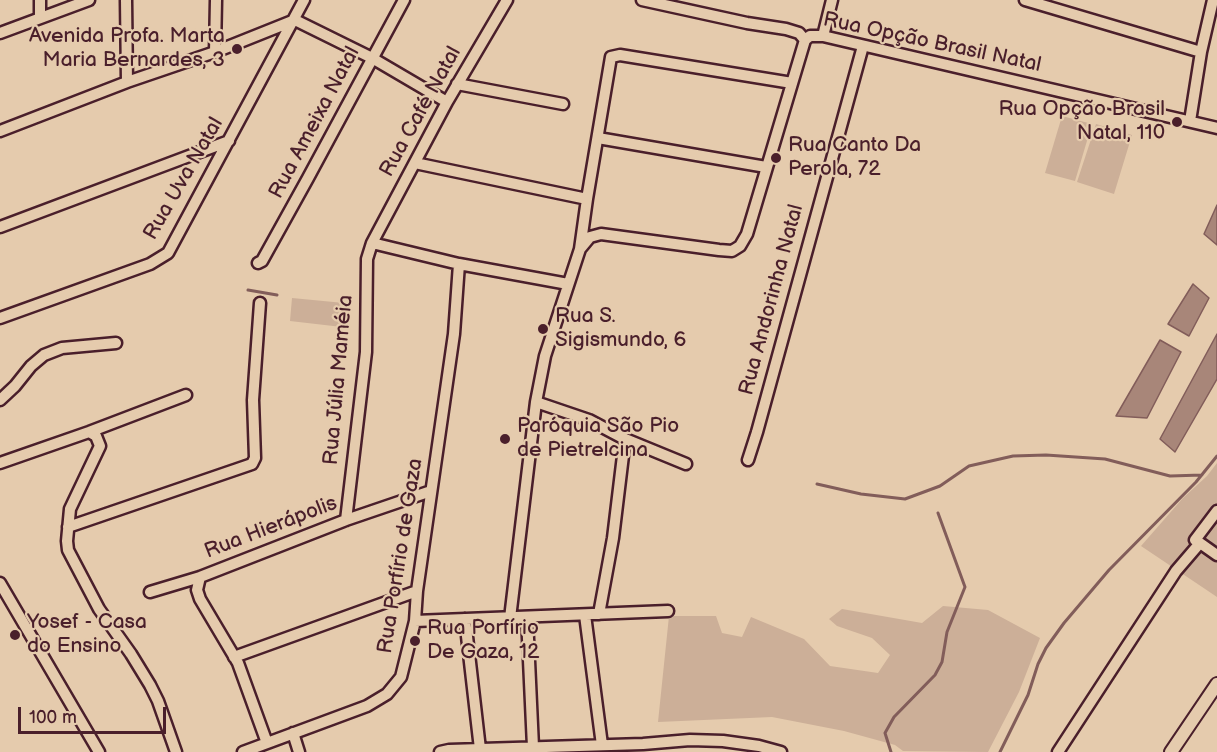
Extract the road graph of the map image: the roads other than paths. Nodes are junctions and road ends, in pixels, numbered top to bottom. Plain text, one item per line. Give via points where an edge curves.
1 (40, 0) edge
2 (89, 0) edge
3 (126, 0) edge
4 (216, 0) edge
5 (304, 0) edge
6 (404, 0) edge
7 (507, 0) edge
8 (642, 0) edge
9 (832, 0) edge
10 (1025, 0) edge
11 (1213, 0) edge
12 (40, 18) junction
13 (295, 20) junction
14 (0, 33) edge
15 (823, 36) junction
16 (805, 40) junction
17 (863, 46) junction
18 (216, 52) junction
19 (1201, 52) junction
20 (372, 58) junction
21 (127, 82) junction
22 (792, 83) junction
23 (457, 84) junction
24 (447, 102) junction
25 (563, 104) dead end
26 (1190, 121) junction
27 (1217, 128) edge
28 (0, 131) edge
29 (598, 138) junction
30 (229, 141) junction
31 (415, 163) junction
32 (766, 167) junction
33 (587, 199) junction
34 (0, 227) edge
35 (372, 243) junction
36 (580, 249) junction
37 (258, 263) dead end
38 (459, 264) junction
39 (568, 284) junction
40 (260, 303) dead end
41 (0, 318) edge
42 (116, 343) dead end
43 (186, 395) dead end
44 (0, 400) edge
45 (536, 402) junction
46 (89, 432) junction
47 (626, 439) junction
48 (748, 460) dead end
49 (0, 463) edge
50 (686, 464) dead end
51 (431, 491) junction
52 (406, 501) junction
53 (1217, 511) edge
54 (428, 518) junction
55 (346, 520) junction
56 (68, 527) junction
57 (1200, 543) junction
58 (1217, 555) edge
59 (200, 577) junction
60 (0, 583) edge
61 (417, 591) junction
62 (150, 592) dead end
63 (668, 611) dead end
64 (600, 614) junction
65 (585, 615) junction
66 (527, 617) junction
67 (510, 618) junction
68 (465, 619) junction
69 (415, 621) junction
70 (234, 657) junction
71 (1217, 684) edge
72 (293, 733) junction
73 (267, 743) junction
74 (602, 745) junction
75 (533, 747) junction
76 (672, 747) edge
77 (97, 749) edge
78 (480, 749) junction
79 (461, 751) edge
80 (176, 752) edge
81 (243, 752) edge
82 (299, 752) edge
83 (440, 752) edge
84 (781, 752) edge
85 (1058, 752) edge
86 (1171, 752) edge

1 - 12 street
2 - 12 street
3 - 21 street
4 - 18 street
5 - 13 street, Rua Uva Natal
6 - 20 street, Rua Ameixa Natal
7 - 23 street, Rua Café Natal
8 - 16 street, Rua Opção Brasil Natal via 786,29 799,33
9 - 15 street
10 - 19 street
11 - 19 street
12 - 14 street
13 - 18 street
13 - 20 street
13 - 30 street, Rua Uva Natal
15 - 16 street, Rua Opção Brasil Natal
15 - 17 street, Rua Opção Brasil Natal
16 - 22 street
17 - 26 street, Rua Opção Brasil Natal
17 - 48 street, Rua Andorinha Natal
18 - 21 street
19 - 26 street
20 - 24 street
20 - 37 street, Rua Ameixa Natal
21 - 28 street
22 - 29 street via 614,56 610,59
22 - 32 street
23 - 24 street, Rua Café Natal
23 - 25 street
24 - 31 street, Rua Café Natal
26 - 27 street, Rua Opção Brasil Natal
29 - 32 street
29 - 33 street
30 - 34 street
30 - 41 street, Rua Uva Natal via 168,253 150,264
31 - 33 street
31 - 35 street, Rua Café Natal
32 - 36 street via 747,234 732,251 601,234 590,237
33 - 36 street
35 - 38 street
35 - 55 street, Rua Júlia Maméia via 367,265 366,352
36 - 39 street
38 - 39 street
38 - 51 street, Rua Porfírio de Gaza via 454,334
39 - 45 street via 545,356
40 - 56 street via 252,464
42 - 44 street via 62,348 44,355
43 - 46 street
45 - 47 street via 589,420
45 - 67 street
46 - 49 street
46 - 56 street via 96,436 100,446 74,498
47 - 50 street
47 - 64 street
51 - 52 street, Rua Hierápolis
51 - 54 street, Rua Porfírio de Gaza
52 - 54 street via 420,506
52 - 55 street, Rua Hierápolis
53 - 57 street via 1196,540
54 - 61 street, Rua Porfírio de Gaza
55 - 59 street, Rua Hierápolis
56 - 80 street via 70,555 99,609 150,685
57 - 58 street
57 - 85 street via 1176,571
59 - 62 street, Rua Hierápolis
59 - 70 street via 200,599
60 - 77 street
61 - 69 street, Rua Porfírio de Gaza
61 - 70 street
63 - 64 street
64 - 65 street
65 - 66 street
65 - 74 street
66 - 67 street
66 - 75 street
67 - 68 street
68 - 69 street
68 - 78 street
69 - 72 street, Rua Porfírio de Gaza via 401,677 387,694 368,706
70 - 73 street
71 - 86 main road
72 - 73 street, Rua Porfírio de Gaza
72 - 82 street
73 - 81 street, Rua Porfírio de Gaza
74 - 75 street
74 - 76 street
75 - 78 street
76 - 84 street via 723,741
78 - 79 street
79 - 83 street

